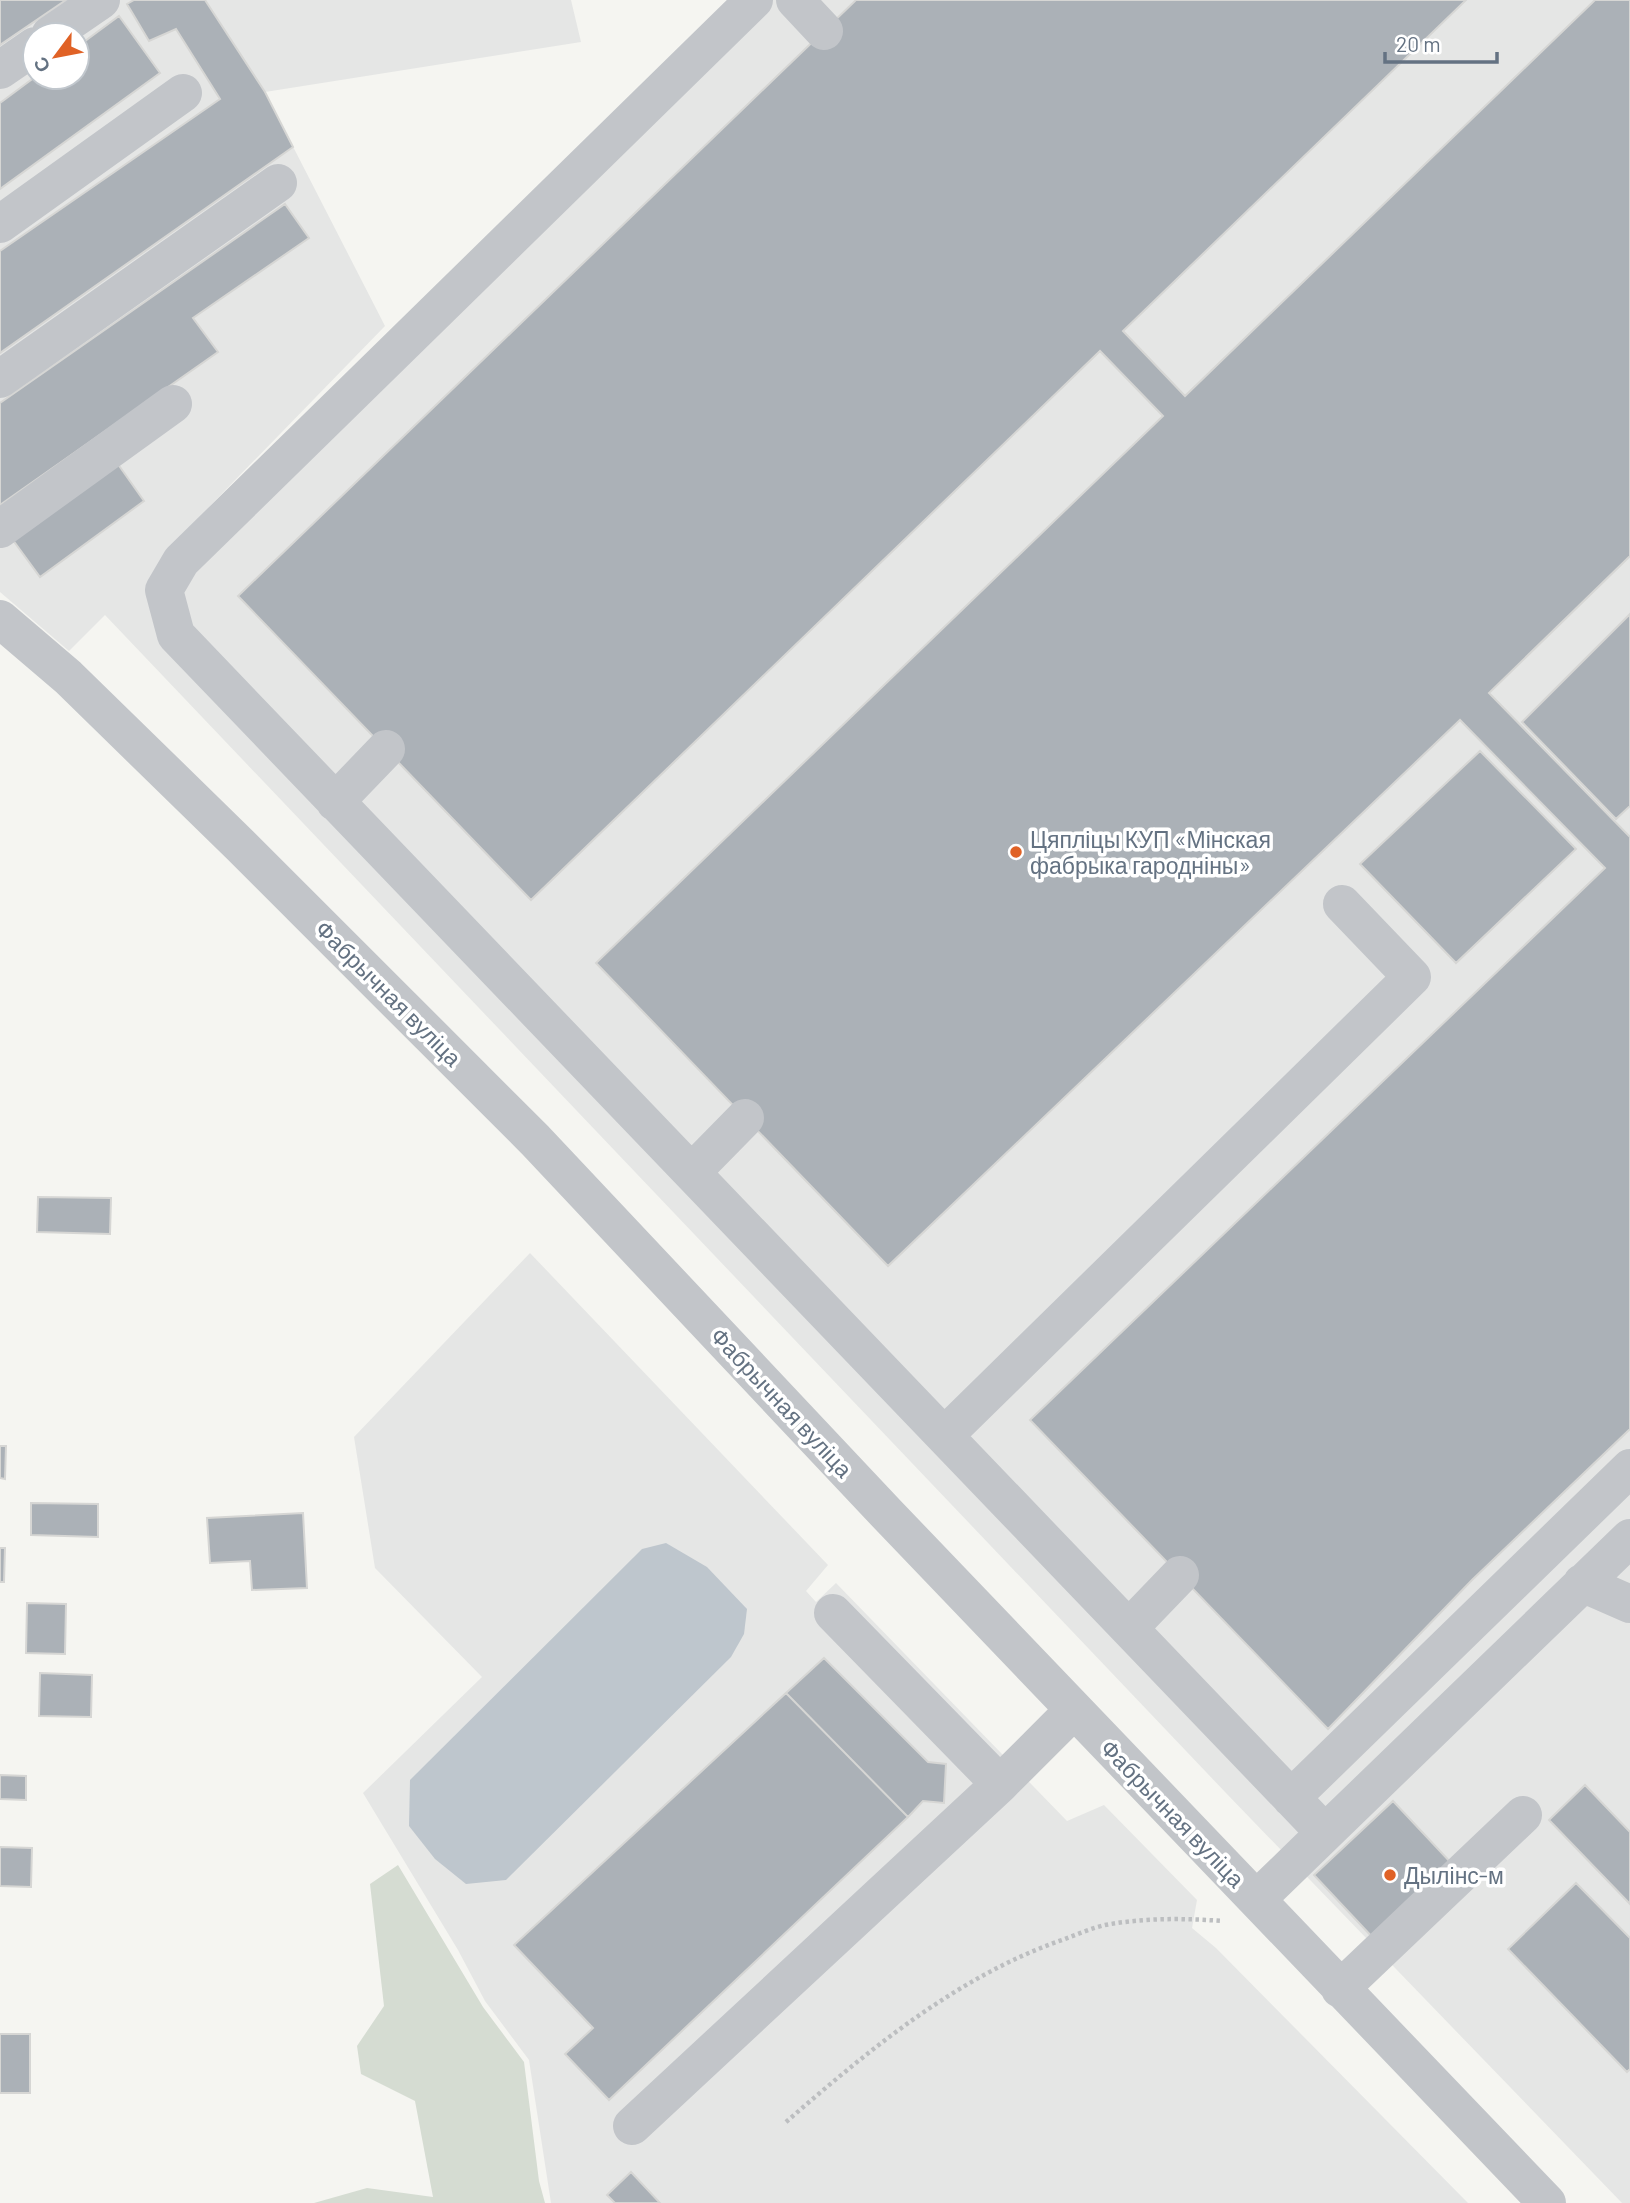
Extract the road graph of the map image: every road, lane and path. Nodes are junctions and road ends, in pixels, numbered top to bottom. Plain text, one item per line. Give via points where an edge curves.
1 (101, 0) edge
2 (754, 0) edge
3 (795, 0) edge
4 (70, 21) edge
5 (824, 31) dead end
6 (21, 56) edge
7 (0, 70) edge
8 (183, 93) dead end
9 (278, 183) dead end
10 (0, 224) edge
11 (0, 379) edge
12 (173, 404) dead end
13 (0, 529) edge
14 (0, 619) edge
15 (386, 749) dead end
16 (335, 802) junction
17 (1342, 904) dead end
18 (745, 1118) dead end
19 (691, 1172) junction
20 (945, 1435) junction
21 (1630, 1468) edge
22 (1630, 1538) edge
23 (1180, 1575) dead end
24 (1582, 1583) junction
25 (1630, 1604) edge
26 (833, 1613) dead end
27 (1129, 1628) junction
28 (1074, 1710) junction
29 (1000, 1784) junction
30 (1291, 1798) junction
31 (1524, 1815) dead end
32 (1325, 1833) junction
33 (1270, 1913) junction
34 (1340, 1989) junction
35 (786, 2122) dead end
36 (632, 2126) dead end
37 (1547, 2203) edge

1 - 4 street
2 - 16 street via 181,561 164,590 176,635
3 - 5 street
6 - 7 street
8 - 10 street
9 - 11 street
12 - 13 street
14 - 28 street, Фабрычная вуліца via 68,677 535,1140
15 - 16 street
16 - 19 street
17 - 20 street via 1412,977
18 - 19 street
19 - 20 street
20 - 27 street
21 - 30 street
22 - 24 street
23 - 27 street
24 - 25 street
24 - 32 street
26 - 29 street
27 - 30 street
28 - 29 street
28 - 33 street, Фабрычная вуліца
29 - 36 street
30 - 32 street
31 - 34 street
32 - 33 street
33 - 34 street, Фабрычная вуліца
33 - 35 path via 1104,1925 1028,1951 934,2004
34 - 37 street, Фабрычная вуліца

